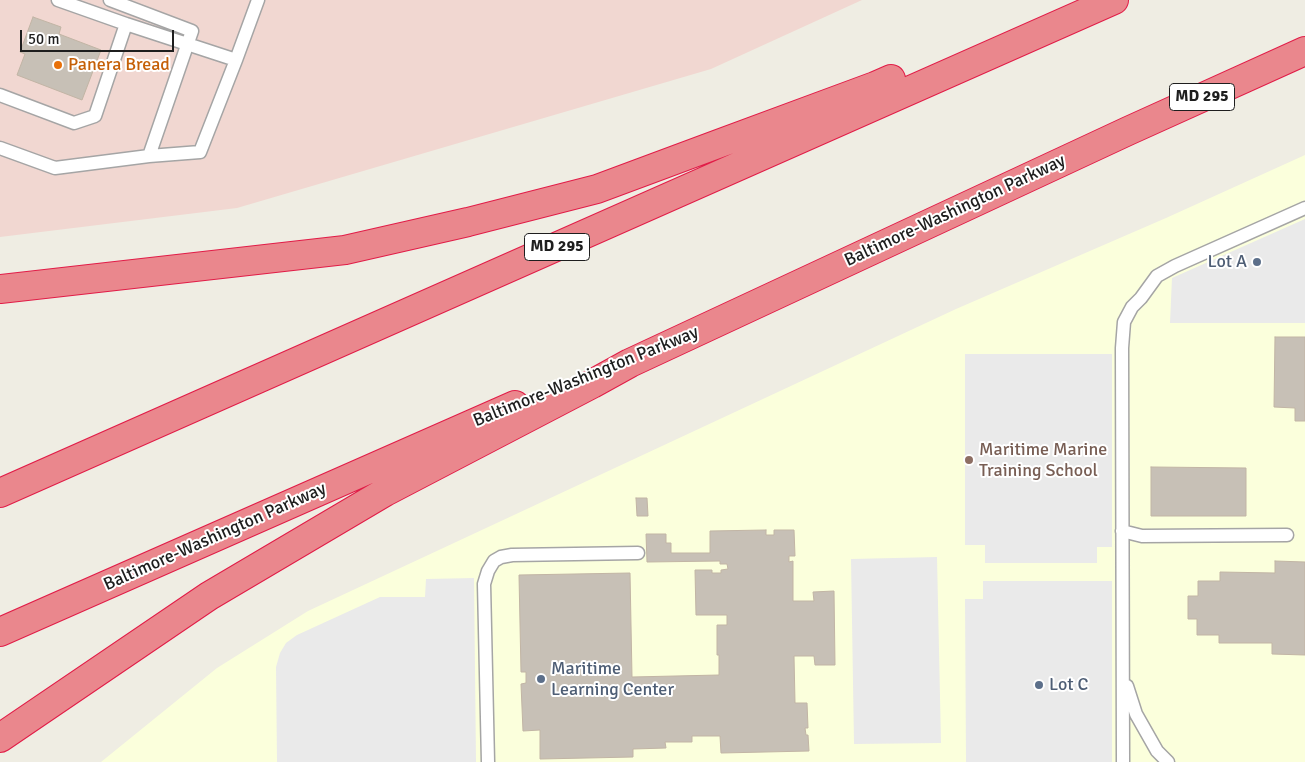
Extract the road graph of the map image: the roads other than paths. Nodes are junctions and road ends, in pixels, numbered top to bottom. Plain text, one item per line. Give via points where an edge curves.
1 (58, 0) edge
2 (110, 0) edge
3 (258, 0) edge
4 (1085, 0) edge
5 (1114, 0) edge
6 (126, 24) junction
7 (188, 44) junction
8 (1305, 51) edge
9 (236, 60) junction
10 (0, 96) edge
11 (0, 148) edge
12 (149, 156) junction
13 (1305, 208) edge
14 (0, 289) edge
15 (630, 363) junction
16 (0, 494) edge
17 (1122, 531) junction
18 (1287, 535) dead end
19 (638, 553) dead end
20 (0, 632) edge
21 (1123, 676) junction
22 (0, 738) edge
23 (488, 762) edge
24 (1123, 762) edge
25 (1168, 762) edge

1 - 6 lane
2 - 7 lane via 192,31
3 - 9 lane
4 - 14 highway via 875,86 597,190 345,250
5 - 16 highway, MD 295
6 - 7 lane
6 - 10 lane via 95,116 74,123
7 - 9 lane
7 - 12 lane
8 - 15 highway, Baltimore-Washington Parkway / MD 295
9 - 12 lane via 200,152
11 - 12 lane via 54,168
13 - 17 lane via 1157,276 1132,307 1124,322 1122,348
15 - 20 highway, Baltimore-Washington Parkway / MD 295 via 614,361
15 - 22 highway via 384,492 209,596
17 - 18 lane via 1142,536
17 - 21 lane
19 - 23 lane via 512,555 494,561 484,584
21 - 24 lane
21 - 25 lane via 1136,714 1157,751

